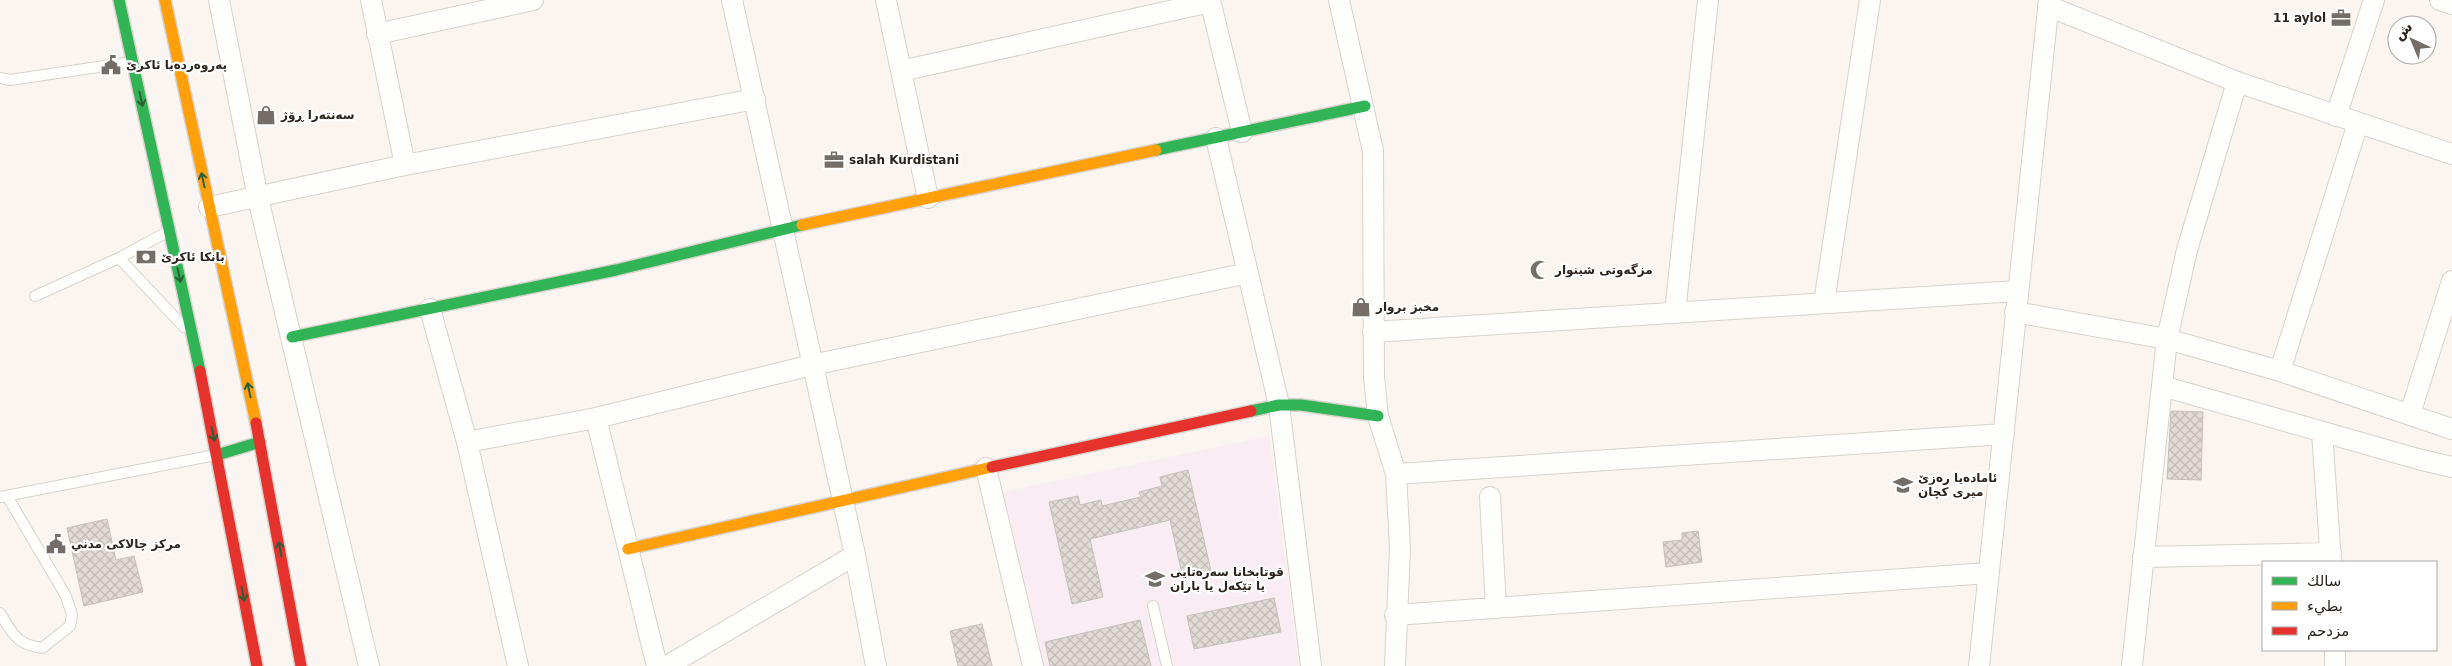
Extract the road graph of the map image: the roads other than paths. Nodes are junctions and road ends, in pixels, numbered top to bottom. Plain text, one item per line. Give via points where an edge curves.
1 (120, 0) edge
2 (165, 0) edge
3 (175, 0) edge
4 (220, 0) edge
5 (371, 0) edge
6 (533, 0) edge
7 (732, 0) edge
8 (886, 0) edge
9 (1340, 0) edge
10 (1708, 0) edge
11 (1870, 0) edge
12 (2374, 0) edge
13 (2440, 0) edge
14 (1210, 1) edge
15 (2049, 3) edge
16 (2452, 4) edge
17 (377, 34) junction
18 (172, 36) junction
19 (133, 62) junction
20 (901, 71) junction
21 (0, 78) edge
22 (2237, 82) junction
23 (755, 99) junction
24 (1365, 106) junction
25 (2336, 116) junction
26 (2358, 123) junction
27 (1242, 132) junction
28 (1216, 138) junction
29 (2452, 154) edge
30 (404, 165) junction
31 (258, 198) junction
32 (928, 198) junction
33 (209, 207) junction
34 (783, 229) junction
35 (169, 230) junction
36 (119, 258) junction
37 (1248, 273) junction
38 (2452, 282) edge
39 (2017, 291) junction
40 (35, 296) dead end
41 (1824, 303) junction
42 (430, 309) junction
43 (1675, 312) junction
44 (2015, 312) junction
45 (1373, 332) junction
46 (192, 336) junction
47 (292, 337) junction
48 (2167, 339) junction
49 (812, 365) junction
50 (2280, 372) junction
51 (2162, 386) junction
52 (1279, 405) junction
53 (2410, 414) junction
54 (1378, 416) junction
55 (596, 418) junction
56 (2452, 429) edge
57 (2322, 432) junction
58 (2004, 434) junction
59 (260, 442) junction
60 (467, 442) junction
61 (217, 455) junction
62 (2452, 467) edge
63 (986, 468) junction
64 (1396, 474) junction
65 (4, 496) edge
66 (1490, 497) dead end
67 (842, 499) junction
68 (628, 550) junction
69 (855, 554) junction
70 (2143, 557) junction
71 (2331, 558) edge
72 (1988, 572) junction
73 (1153, 606) dead end
74 (1496, 608) junction
75 (0, 613) edge
76 (1395, 615) junction
77 (2334, 651) edge
78 (669, 665) edge
79 (257, 666) edge
80 (302, 666) edge
81 (369, 666) edge
82 (518, 666) edge
83 (876, 666) edge
84 (1033, 666) edge
85 (1167, 666) edge
86 (1311, 666) edge
87 (1395, 666) edge
88 (1979, 666) edge
89 (2132, 666) edge
90 (2335, 666) edge

1 - 19 street
2 - 18 street
3 - 18 street
4 - 31 street
5 - 17 street
6 - 17 street
7 - 23 street
8 - 20 street
9 - 24 street
10 - 43 street
11 - 41 street
12 - 25 street
13 - 16 street
14 - 20 street
14 - 27 street
15 - 22 street
15 - 39 street
17 - 30 street
33 -> 18 street
19 - 21 lane via 10,80
19 -> 35 street
20 - 32 street
22 - 25 street
22 - 48 street via 2187,250
23 - 30 street
23 - 34 street
24 - 27 street
24 - 45 street via 1373,151
25 - 26 street
26 - 29 street
26 - 50 street
27 - 28 street
28 - 32 street
28 - 37 street
30 - 31 street
31 - 33 street
31 - 47 street
32 - 34 street
59 -> 33 street
34 - 42 street via 616,270
34 - 49 street
35 - 36 lane
35 -> 46 street
36 - 40 lane
36 - 46 lane
37 - 49 street
37 - 52 street
38 - 53 street
39 - 41 street
39 - 44 street
41 - 43 street
42 - 47 street
42 - 60 street
43 - 45 street
44 - 48 street
44 - 58 street
45 - 54 street
46 -> 61 street
47 - 81 street
48 - 50 street
48 - 51 street
49 - 55 street
49 - 67 street
50 - 53 street
51 - 57 street
51 - 70 street
52 - 54 street
52 - 63 street
52 - 86 street
53 - 56 street
54 - 64 street
55 - 60 street
55 - 68 street
57 - 62 street
57 - 71 street
58 - 64 street
58 - 72 street
59 - 61 street
80 -> 59 street
60 - 82 street
61 - 65 lane
61 -> 79 street
63 - 67 street
63 - 84 street
64 - 76 street via 1400,548
65 - 75 lane via 66,596 72,615 70,626 42,648 28,646 16,639
66 - 74 street
67 - 68 street
67 - 69 street
68 - 78 street
69 - 78 street
69 - 83 street
70 - 71 street
70 - 89 street
72 - 74 street
72 - 88 street
73 - 85 lane
74 - 76 street
76 - 87 street
77 - 90 street

